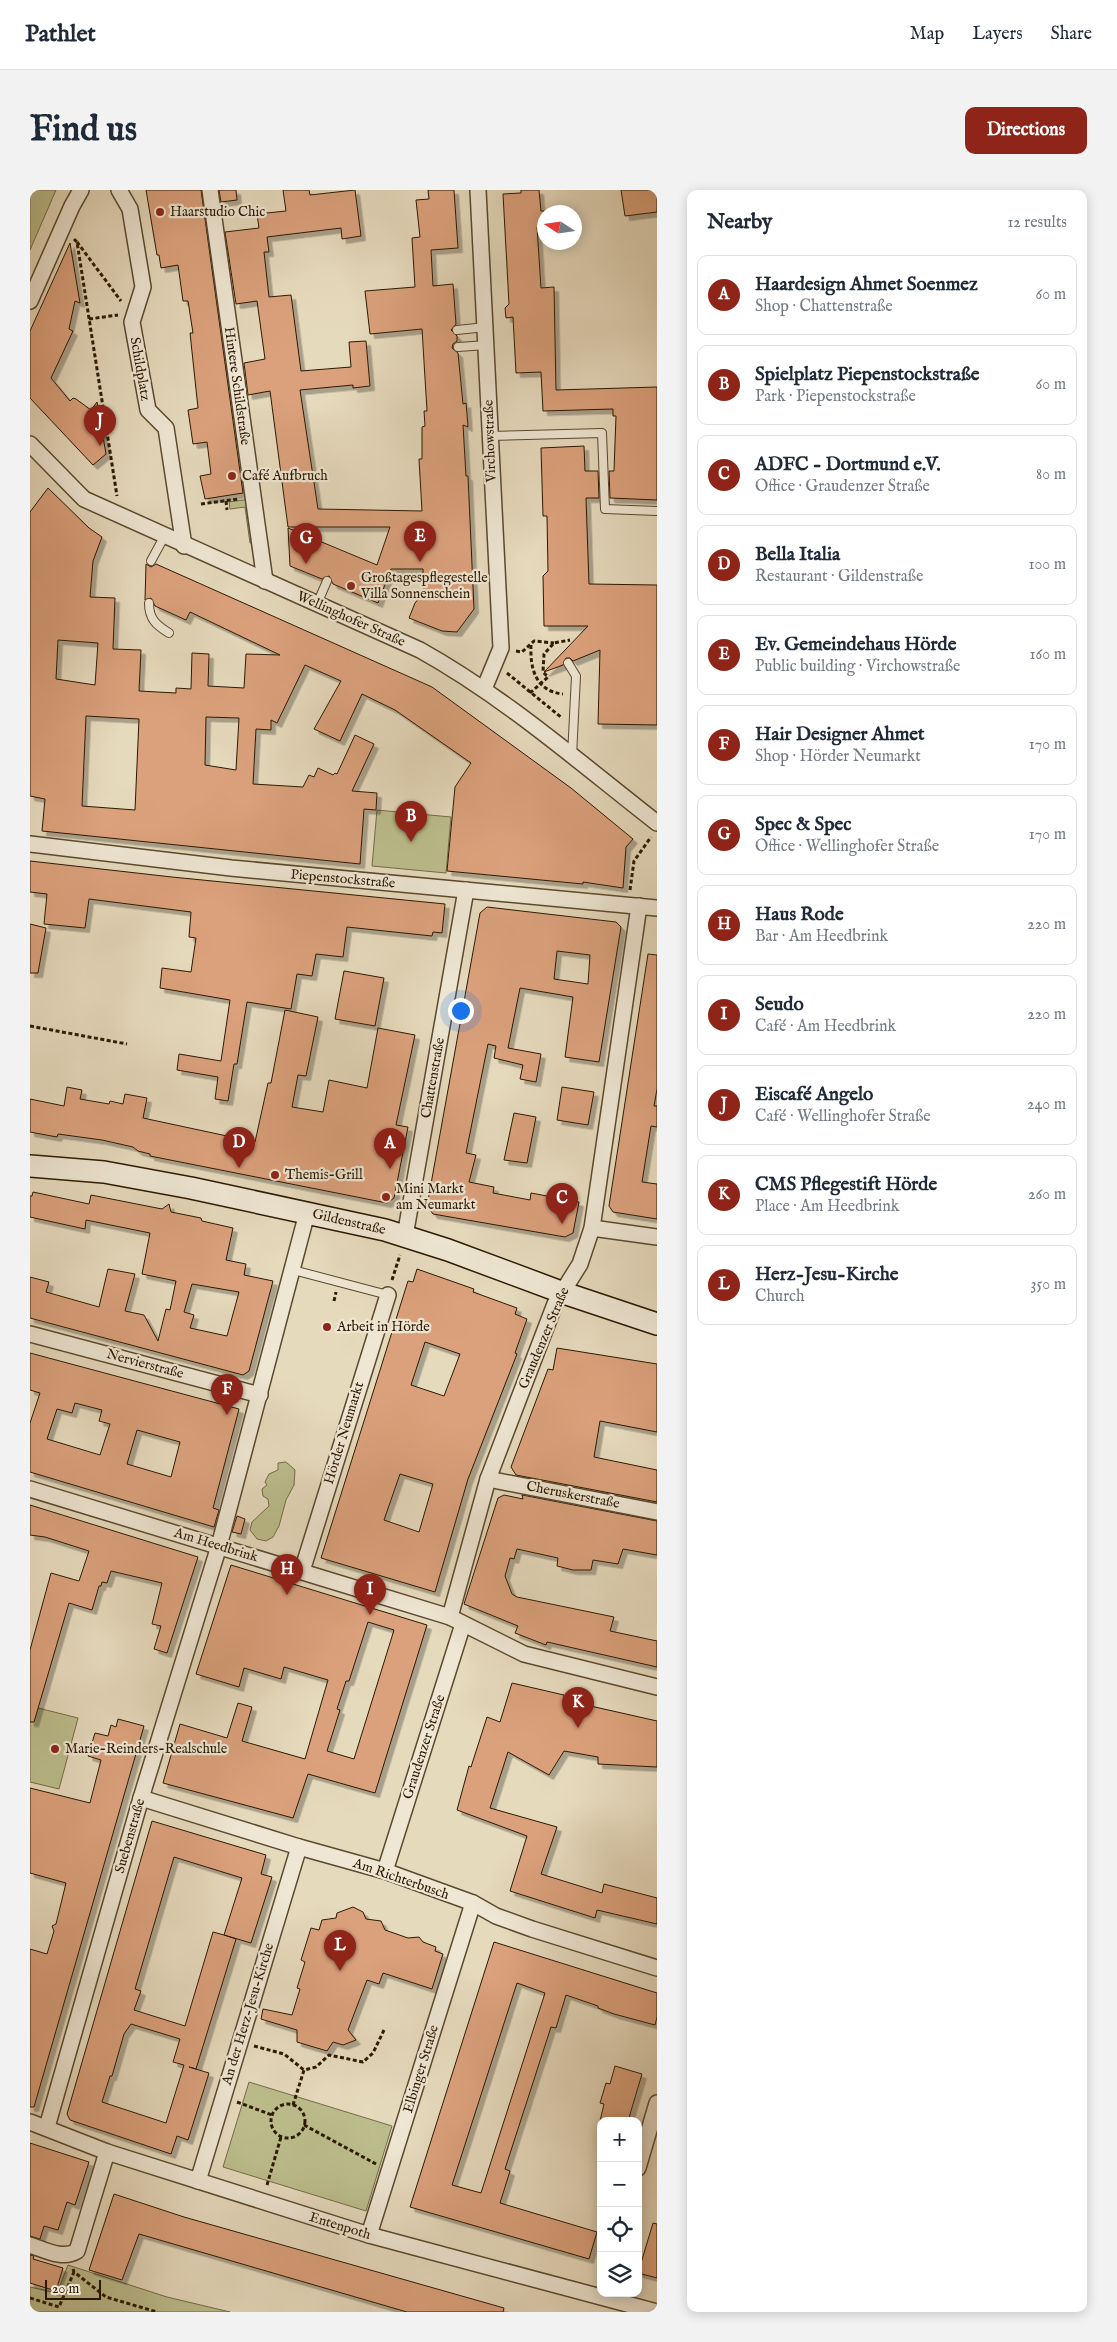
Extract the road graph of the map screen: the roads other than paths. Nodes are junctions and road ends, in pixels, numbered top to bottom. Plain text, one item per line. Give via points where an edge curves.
1 (81, 190) edge
2 (119, 190) edge
3 (210, 190) edge
4 (478, 190) edge
5 (30, 301) edge
6 (486, 327) junction
7 (457, 330) dead end
8 (486, 345) junction
9 (458, 347) dead end
10 (489, 436) junction
11 (30, 444) edge
12 (657, 511) edge
13 (164, 536) junction
14 (184, 546) junction
15 (151, 561) dead end
16 (265, 581) junction
17 (327, 581) dead end
18 (149, 603) dead end
19 (317, 604) junction
20 (168, 633) dead end
21 (568, 663) dead end
22 (484, 689) junction
23 (572, 756) junction
24 (654, 829) edge
25 (30, 844) edge
26 (466, 890) junction
27 (634, 906) junction
28 (657, 908) edge
29 (30, 1166) edge
30 (307, 1213) junction
31 (592, 1228) junction
32 (405, 1236) junction
33 (657, 1237) edge
34 (293, 1270) junction
35 (561, 1292) junction
36 (388, 1295) joint
37 (657, 1324) edge
38 (30, 1334) edge
39 (260, 1395) junction
40 (488, 1479) junction
41 (30, 1490) edge
42 (657, 1512) edge
43 (219, 1546) junction
44 (302, 1571) junction
45 (457, 1620) junction
46 (657, 1687) edge
47 (141, 1798) junction
48 (299, 1847) junction
49 (385, 1871) junction
50 (472, 1903) junction
51 (657, 1968) edge
52 (657, 2104) edge
53 (30, 2122) edge
54 (47, 2127) junction
55 (107, 2152) junction
56 (640, 2162) edge
57 (198, 2181) junction
58 (370, 2235) junction
59 (30, 2245) edge
60 (597, 2295) edge
61 (604, 2297) edge
62 (657, 2312) edge

1 - 5 street
2 - 14 street, Schildplatz via 130,209 143,287 132,322 148,410 166,428
3 - 16 street, Hintere Schildstraße
4 - 6 street, Virchowstraße
6 - 7 lane
6 - 8 street, Virchowstraße
8 - 9 lane
8 - 10 street, Virchowstraße
10 - 12 lane via 602,433 605,509
10 - 22 street, Virchowstraße via 505,649
11 - 13 street, Wellinghofer Straße via 84,499
13 - 14 street, Wellinghofer Straße
13 - 15 lane
14 - 16 street, Wellinghofer Straße
16 - 19 street, Wellinghofer Straße
17 - 19 lane
18 - 20 lane via 149,614 155,625
19 - 22 street, Wellinghofer Straße via 420,650
21 - 23 lane via 576,676
22 - 23 street, Wellinghofer Straße
23 - 24 street, Wellinghofer Straße
25 - 26 street, Piepenstockstraße via 231,868
26 - 27 street, Piepenstockstraße
26 - 32 street, Chattenstraße
27 - 28 street, Piepenstockstraße
27 - 31 street, Graudenzer Straße
29 - 30 main road, Gildenstraße via 104,1172
30 - 32 main road, Gildenstraße
30 - 34 street
31 - 33 street
31 - 35 street, Graudenzer Straße via 580,1264
32 - 35 main road, Gildenstraße
34 - 36 lane
34 - 39 street
35 - 37 main road, Gildenstraße
35 - 40 street, Graudenzer Straße
36 - 44 street, Hörder Neumarkt
38 - 39 street, Nervierstraße
39 - 43 street
40 - 42 street, Cheruskerstraße
40 - 45 street, Graudenzer Straße
41 - 43 street, Am Heedbrink
43 - 44 street, Am Heedbrink
43 - 47 street, Suebenstraße
44 - 45 street, Am Heedbrink
45 - 46 street, Am Heedbrink via 524,1654
45 - 49 street, Graudenzer Straße
47 - 48 street, Am Richterbusch
47 - 54 street, Suebenstraße
48 - 49 street, Am Richterbusch
48 - 57 street, An der Herz-Jesu-Kirche
49 - 50 street, Am Richterbusch
50 - 51 street, Am Richterbusch via 532,1929
50 - 58 street, Elbinger Straße
52 - 56 street
53 - 54 street, Entenpoth
54 - 55 street, Entenpoth
55 - 57 street, Entenpoth
55 - 59 street via 77,2251 70,2255 57,2254
57 - 58 street, Entenpoth
58 - 60 street, Entenpoth
61 - 62 street, Entenpoth

